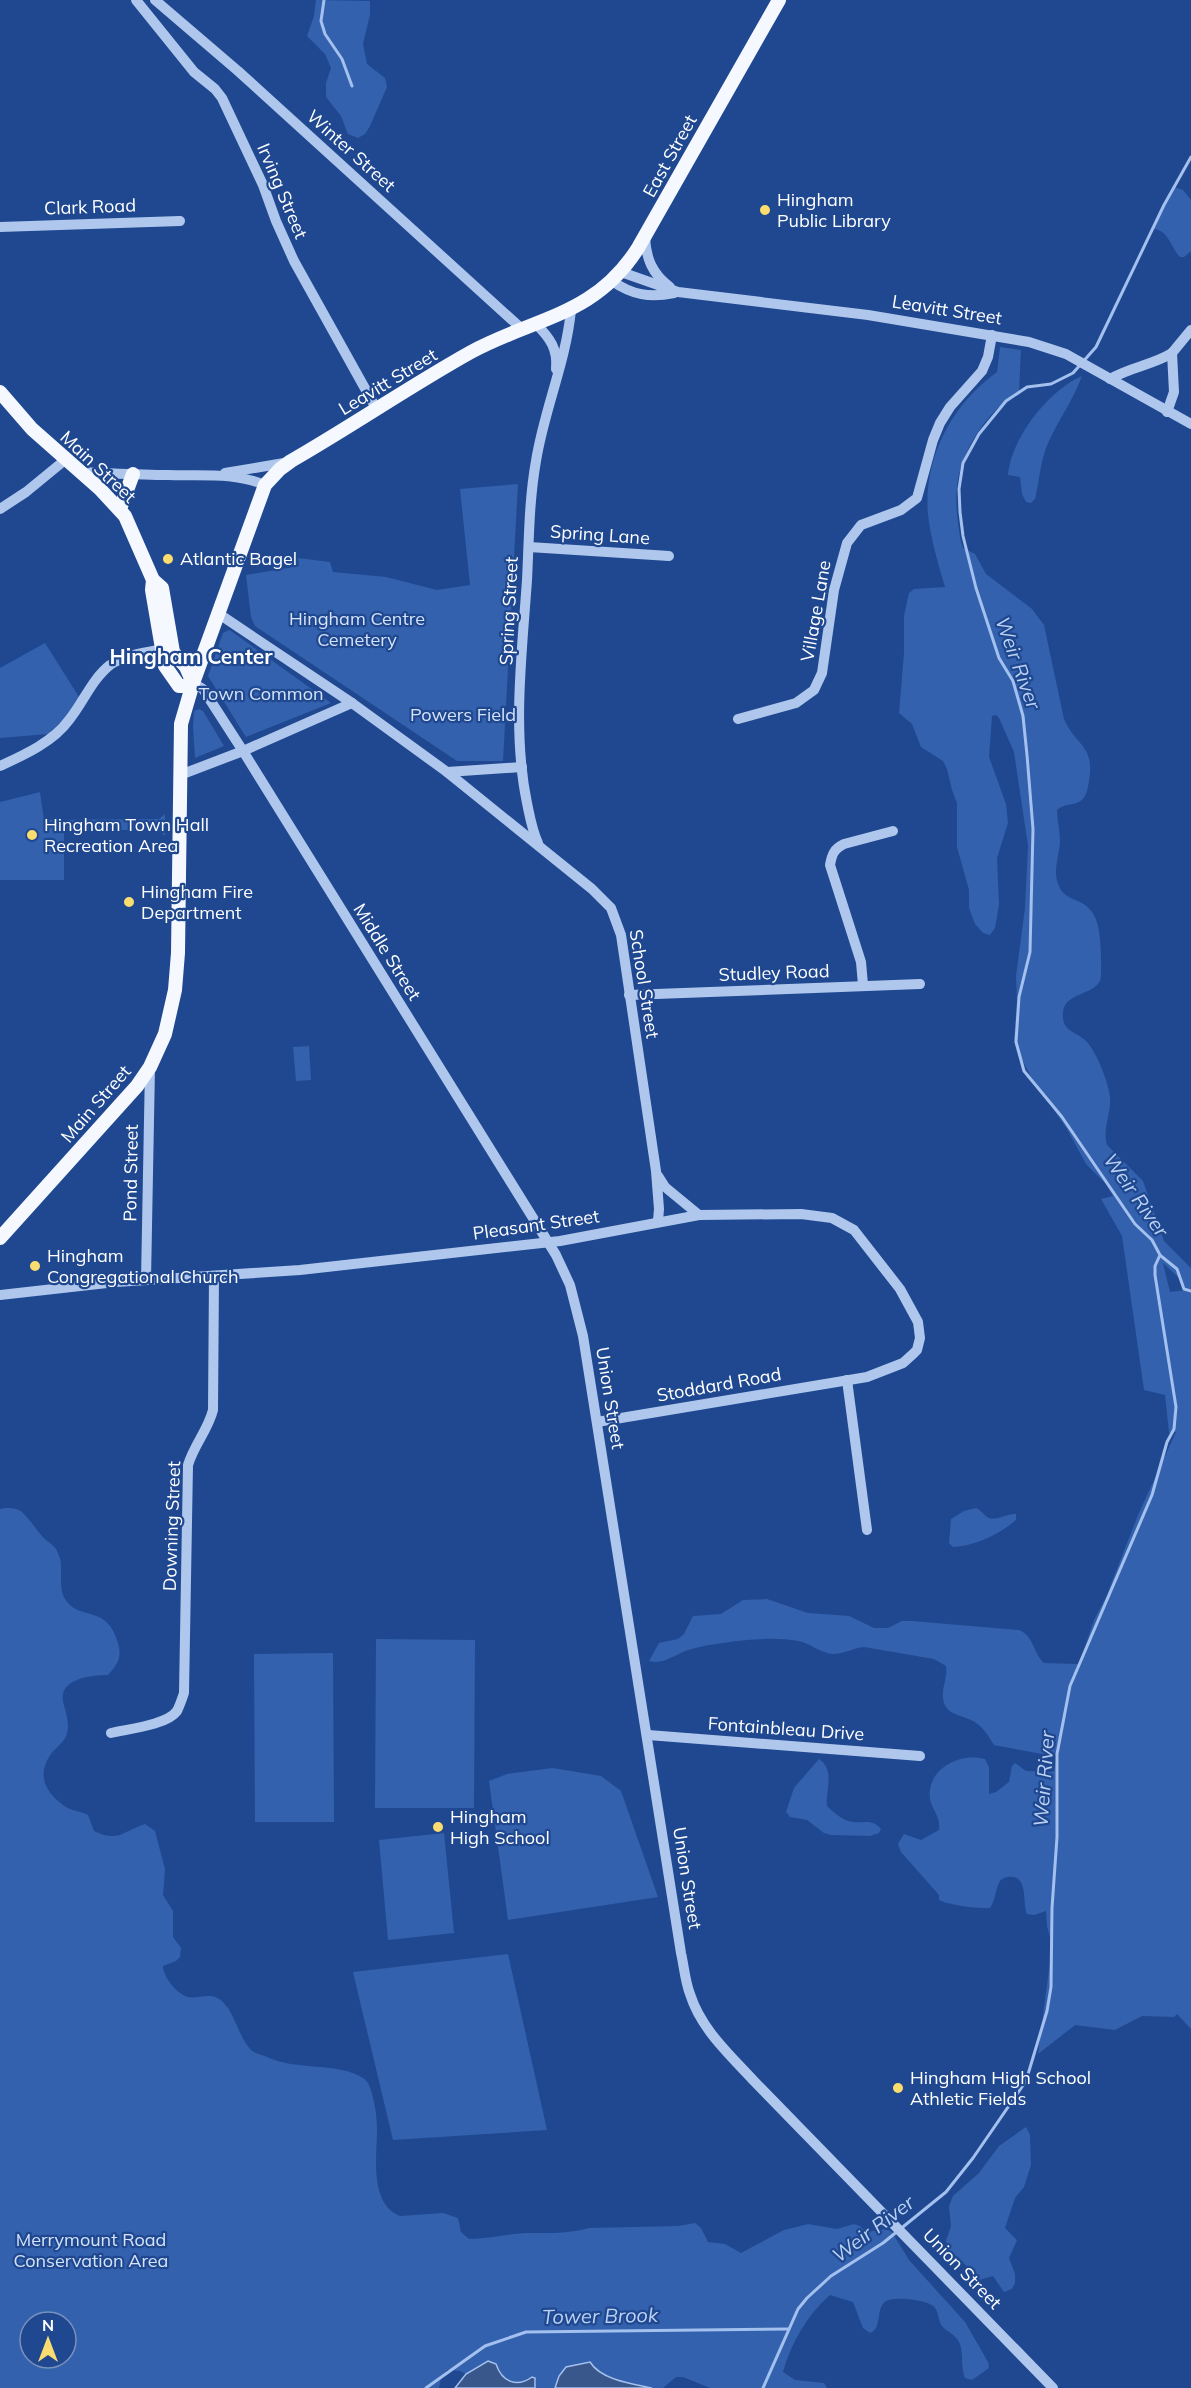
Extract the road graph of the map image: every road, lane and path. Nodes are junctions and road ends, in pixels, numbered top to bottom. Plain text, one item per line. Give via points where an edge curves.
1 (136, 0) edge
2 (155, 0) edge
3 (779, 0) edge
4 (180, 221) dead end
5 (0, 227) edge
6 (645, 237) junction
7 (617, 276) junction
8 (678, 292) junction
9 (571, 310) junction
10 (536, 324) junction
11 (523, 330) junction
12 (1191, 330) edge
13 (992, 335) junction
14 (1172, 353) junction
15 (556, 378) junction
16 (1110, 379) junction
17 (0, 392) edge
18 (377, 410) junction
19 (1167, 412) junction
20 (1191, 424) edge
21 (65, 460) junction
22 (291, 462) junction
23 (79, 472) junction
24 (133, 474) junction
25 (222, 474) junction
26 (265, 485) junction
27 (0, 509) edge
28 (120, 509) junction
29 (529, 547) junction
30 (669, 556) dead end
31 (219, 614) junction
32 (166, 648) junction
33 (193, 683) junction
34 (352, 703) junction
35 (738, 719) dead end
36 (243, 751) junction
37 (0, 766) edge
38 (522, 767) junction
39 (447, 772) junction
40 (180, 775) junction
41 (893, 831) dead end
42 (539, 846) junction
43 (920, 984) dead end
44 (863, 985) junction
45 (629, 995) junction
46 (150, 1067) junction
47 (656, 1171) junction
48 (699, 1215) junction
49 (658, 1221) junction
50 (0, 1238) edge
51 (548, 1243) junction
52 (214, 1276) junction
53 (146, 1280) junction
54 (0, 1295) edge
55 (847, 1380) junction
56 (597, 1422) junction
57 (867, 1530) dead end
58 (111, 1733) dead end
59 (648, 1736) junction
60 (920, 1756) dead end
61 (1053, 2388) edge

1 - 18 street, Irving Street via 194,72 222,98 294,261
2 - 11 street, Winter Street
3 - 6 main road, East Street
4 - 5 street, Clark Road
6 - 7 main road, East Street
6 - 8 street via 647,257 655,273
7 - 8 street, Leavitt Street via 636,294
7 - 9 main road, East Street via 594,297
8 - 13 street, Leavitt Street via 862,314
9 - 10 main road, Leavitt Street
9 - 15 street, Spring Street
10 - 11 main road, Leavitt Street
10 - 15 street, Spring Street via 554,346
11 - 18 main road, Leavitt Street via 470,353
12 - 14 street
13 - 16 street, Leavitt Street via 1066,354
13 - 35 street, Village Lane via 982,371 940,423 917,498 901,510 861,525 847,543 834,590 822,673 814,690 795,703
14 - 16 street
14 - 19 street via 1174,392
15 - 29 street, Spring Street via 536,461
16 - 19 street, Leavitt Street
17 - 21 main road, Main Street via 27,425
18 - 22 main road, Leavitt Street
19 - 20 street, Leavitt Street
21 - 23 main road, Main Street
21 - 27 street
22 - 25 street, Leavitt Street
22 - 26 main road
23 - 24 street, Leavitt Street
23 - 28 main road, Main Street
24 - 25 street, Leavitt Street
24 - 28 main road
25 - 26 street, Leavitt Street
26 - 31 main road
28 - 32 main road, Main Street via 153,579 162,588 160,607
29 - 30 street, Spring Lane
29 - 38 street, Spring Street via 520,708
31 - 33 main road
31 - 34 street, School Street
32 - 33 main road, Main Street via 186,667
32 - 37 street via 109,666 68,723 28,752
33 - 36 street, Middle Street via 203,689
33 - 40 main road, Main Street via 181,724
34 - 36 street
34 - 39 street, School Street
36 - 40 street
36 - 51 street, Middle Street
38 - 39 street
38 - 42 street, Spring Street
39 - 42 street, School Street
40 - 46 main road, Main Street via 176,979 165,1034
41 - 44 street via 836,848 830,865 861,962
42 - 45 street, School Street via 611,908 621,935
43 - 44 street, Studley Road
44 - 45 street, Studley Road
45 - 47 street, School Street
46 - 50 main road, Main Street via 130,1095
46 - 53 street, Pond Street
47 - 48 street, School Street via 665,1187
47 - 49 street, School Street
48 - 49 street, Pleasant Street
48 - 55 street, Pleasant Street via 813,1215 841,1222 860,1236 909,1301 920,1338 917,1350 903,1363 884,1372
49 - 51 street, Pleasant Street
51 - 52 street, Pleasant Street
51 - 56 street, Union Street via 564,1270 576,1304
52 - 53 street, Pleasant Street
52 - 58 street, Downing Street via 213,1410 188,1465 184,1693 171,1717
53 - 54 street, Pleasant Street
55 - 56 street, Stoddard Road
55 - 57 street
56 - 59 street, Union Street
59 - 60 street, Fontainbleau Drive
59 - 61 street, Union Street via 681,1953 696,2011 723,2048

